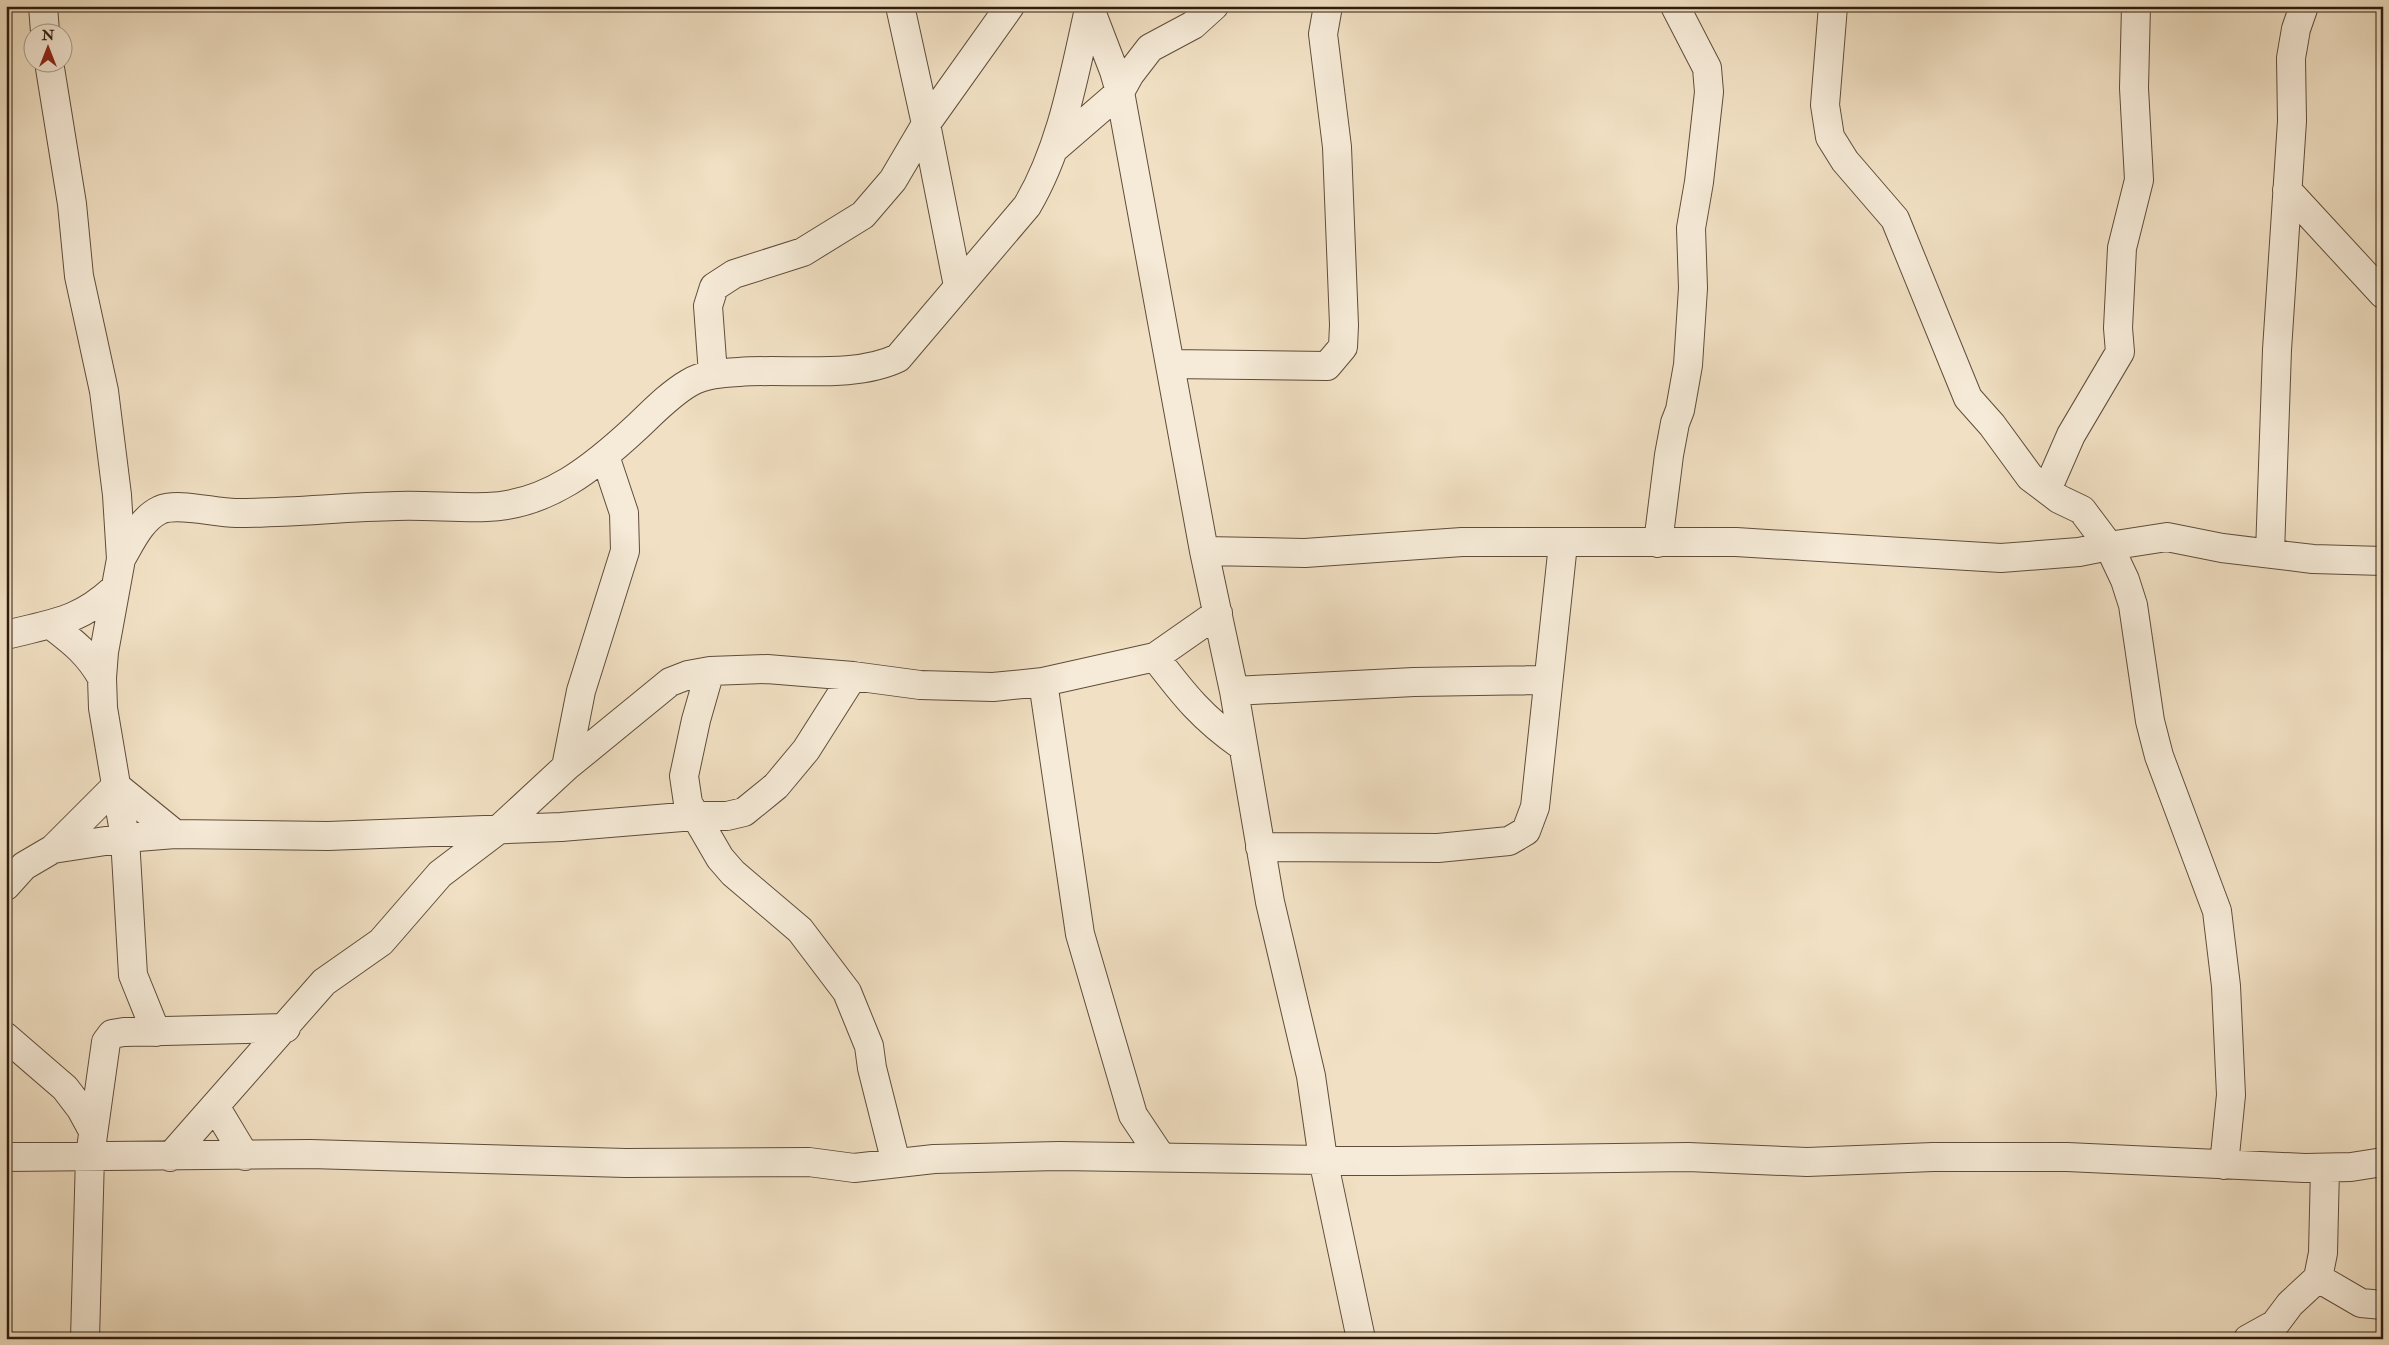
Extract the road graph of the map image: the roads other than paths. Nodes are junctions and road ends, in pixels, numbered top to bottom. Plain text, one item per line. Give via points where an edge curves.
1 (43, 6) edge
2 (900, 6) edge
3 (1010, 6) edge
4 (1214, 6) edge
5 (1328, 6) edge
6 (1675, 6) edge
7 (1833, 6) edge
8 (2136, 6) edge
9 (2304, 6) edge
10 (1089, 8) edge
11 (44, 22) edge
12 (50, 72) edge
13 (1120, 92) junction
14 (926, 124) junction
15 (1054, 149) junction
16 (2287, 190) junction
17 (958, 286) junction
18 (2383, 294) edge
19 (1170, 364) junction
20 (713, 374) junction
21 (605, 456) junction
22 (2047, 490) junction
23 (1658, 543) junction
24 (1563, 544) junction
25 (2108, 546) junction
26 (1204, 551) junction
27 (2270, 554) junction
28 (120, 559) junction
29 (2383, 561) edge
30 (114, 590) junction
31 (1218, 613) junction
32 (51, 625) junction
33 (6, 635) edge
34 (1155, 657) junction
35 (710, 672) junction
36 (854, 676) junction
37 (102, 678) junction
38 (1548, 680) junction
39 (1043, 682) junction
40 (1234, 691) junction
41 (1242, 746) junction
42 (566, 767) junction
43 (116, 786) junction
44 (694, 816) junction
45 (498, 830) junction
46 (175, 834) junction
47 (125, 838) junction
48 (1260, 846) junction
49 (53, 849) junction
50 (6, 886) edge
51 (286, 1028) junction
52 (156, 1032) junction
53 (6, 1037) edge
54 (216, 1106) junction
55 (91, 1144) junction
56 (245, 1156) junction
57 (6, 1157) edge
58 (170, 1157) junction
59 (1161, 1157) junction
60 (1323, 1159) junction
61 (2383, 1162) edge
62 (896, 1164) junction
63 (2224, 1165) junction
64 (2325, 1168) junction
65 (2318, 1278) junction
66 (2383, 1305) edge
67 (85, 1339) edge
68 (1361, 1339) edge
69 (2248, 1339) edge

1 - 11 street
2 - 14 street
3 - 14 street
4 - 13 street via 1193,25 1150,48
5 - 19 street via 1323,34 1337,147 1344,325 1342,347 1327,366
6 - 23 street via 1707,68 1709,92 1691,228 1693,288 1688,364 1669,455
7 - 22 street via 1826,105 1830,137 1845,161 1895,219 1968,398 2030,477
8 - 22 street via 2134,88 2140,180 2122,248 2120,352 2071,435
9 - 16 street via 2291,58 2292,121
10 - 13 street
10 - 15 street
12 - 28 street via 72,204 79,276 104,391 117,495
13 - 15 street
13 - 19 street
14 - 17 street
14 - 20 street via 893,180 863,215 802,252 734,274 714,287 708,306
15 - 17 street via 1027,206
16 - 18 street
16 - 27 street via 2277,350
17 - 20 street via 898,358 884,365 861,370 761,370
19 - 26 street
20 - 21 street via 690,383
21 - 28 street via 545,495 519,504 250,513 217,513 176,506 160,510 147,519
21 - 42 street via 624,513 625,551 581,691
22 - 25 street via 2082,510
23 - 24 street
23 - 25 street via 1736,542 2001,558 2079,552
24 - 26 street via 1462,542 1305,553
24 - 38 street
25 - 27 street via 2167,537
25 - 63 street via 2133,605 2150,721 2159,756 2216,911 2226,986 2231,1095
26 - 31 street
27 - 29 street
28 - 30 street
30 - 32 street via 82,614
30 - 37 street
31 - 34 street
31 - 40 street
32 - 33 street
32 - 37 street via 80,646
34 - 39 street
34 - 41 street via 1193,706
35 - 36 street via 767,669
35 - 42 street via 670,682
35 - 44 street via 684,776 688,803
36 - 39 street via 938,686 993,687
36 - 44 street via 806,750 758,803 744,812 727,816
37 - 43 street via 103,708
38 - 40 street via 1414,682
38 - 48 street via 1535,808 1526,831 1509,841 1438,848
39 - 59 street via 1080,934 1133,1115
40 - 41 street
41 - 48 street
42 - 45 street
43 - 46 street
43 - 47 street
43 - 49 street
44 - 45 street
44 - 62 street via 726,866 800,930 847,992 869,1046
45 - 46 street via 328,836
45 - 51 street via 440,874 381,942 324,982
46 - 47 street
47 - 49 street
47 - 52 street via 133,974
48 - 60 street via 1283,965 1311,1076
49 - 50 street via 24,866
51 - 52 street
51 - 54 street
52 - 55 street via 112,1034 106,1042
53 - 55 street via 65,1088 81,1109
54 - 56 street
54 - 58 street
55 - 57 street
55 - 58 street
55 - 67 street
56 - 58 street
56 - 62 street via 310,1154 626,1163 809,1162 854,1168
59 - 60 street
59 - 62 street via 944,1158
60 - 63 street via 1688,1157 1806,1162 2067,1156
60 - 68 street
61 - 64 street
63 - 64 street
64 - 65 street via 2323,1253
65 - 66 street via 2361,1303
65 - 69 street via 2290,1304 2275,1324

